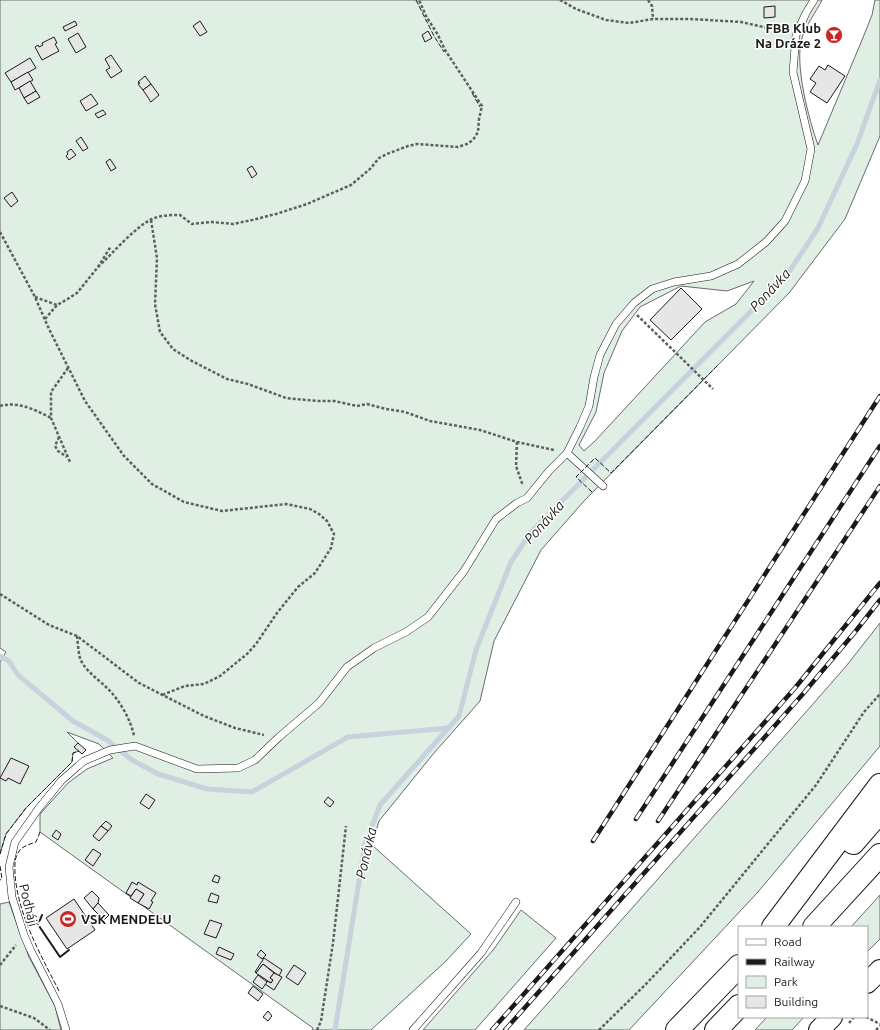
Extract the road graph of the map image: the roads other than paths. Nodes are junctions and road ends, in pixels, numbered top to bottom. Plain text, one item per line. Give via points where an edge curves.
1 (814, 0) edge
2 (567, 453) junction
3 (603, 486) dead end
4 (880, 785) edge
5 (880, 812) edge
6 (880, 855) edge
7 (516, 902) dead end
8 (776, 926) edge
9 (776, 926) edge
10 (815, 926) edge
11 (738, 967) edge
12 (880, 970) edge
13 (868, 982) edge
14 (738, 1007) edge
15 (831, 1018) edge
16 (66, 1030) edge
17 (413, 1030) edge
18 (677, 1030) edge
19 (716, 1030) edge
20 (819, 1030) edge

1 - 2 lane via 796,35 793,72 811,149 806,181 785,221 766,242 738,264 711,276 674,282 652,289 629,308 616,324 600,355 589,406
2 - 3 lane
2 - 16 lane, Podhájí via 527,498 496,519 464,572 428,617 347,667 319,702 255,760 238,768 197,769 132,747 110,750 84,761 61,781 38,808 15,842 9,867 12,897 24,935 58,1004
4 - 8 highway
5 - 9 highway
6 - 10 highway
7 - 17 lane via 481,953
11 - 18 highway
12 - 13 street
14 - 19 highway
15 - 20 street

